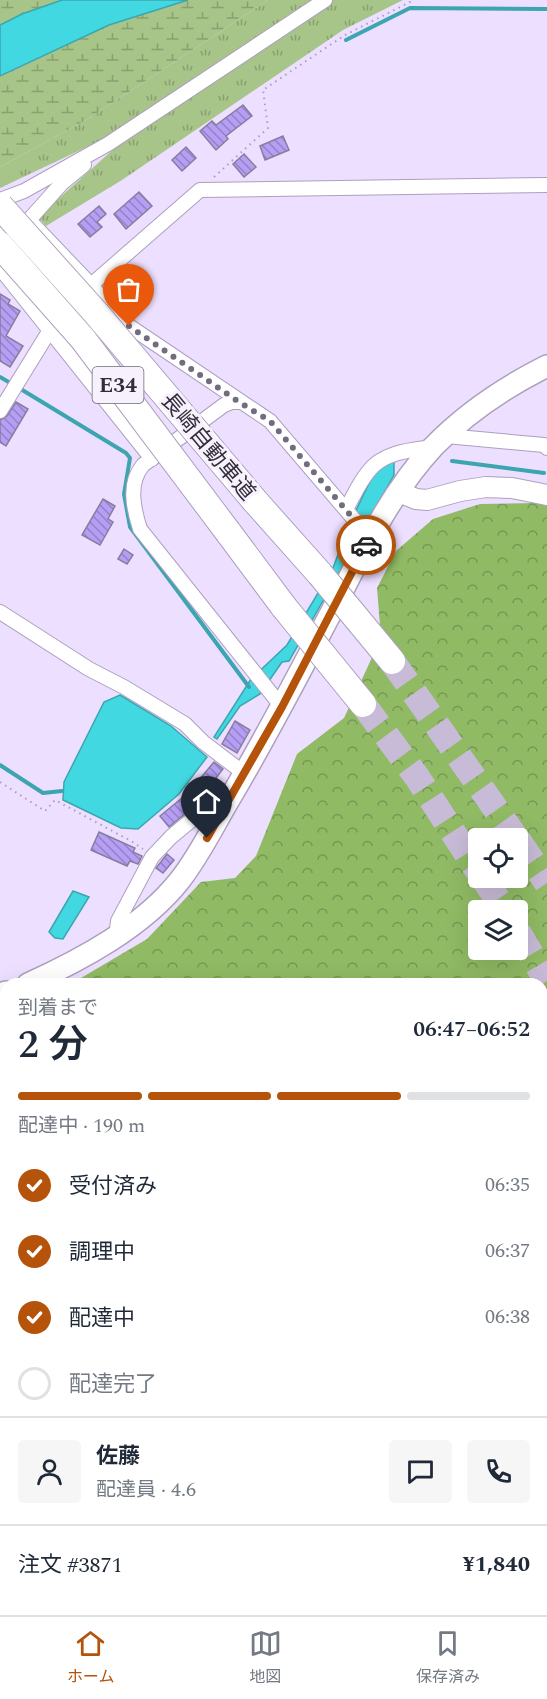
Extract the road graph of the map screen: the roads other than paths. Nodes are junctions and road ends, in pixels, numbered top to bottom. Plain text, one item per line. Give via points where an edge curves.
1 (325, 0) edge
2 (108, 144) junction
3 (547, 185) edge
4 (0, 200) edge
5 (0, 206) edge
6 (29, 220) junction
7 (0, 230) edge
8 (0, 245) edge
9 (0, 268) edge
10 (91, 285) junction
11 (50, 330) junction
12 (547, 366) edge
13 (239, 402) junction
14 (0, 411) edge
15 (439, 442) junction
16 (547, 448) edge
17 (152, 459) junction
18 (399, 492) junction
19 (547, 495) edge
20 (348, 512) junction
21 (368, 535) junction
22 (0, 612) edge
23 (392, 661) tunnel mouth
24 (276, 700) junction
25 (363, 704) tunnel mouth
26 (245, 774) junction
27 (229, 801) junction
28 (116, 938) junction
29 (41, 978) edge

1 - 2 street
2 - 4 street via 24,191
2 - 6 street via 62,183
3 - 10 street via 200,190
5 - 23 highway, 長崎自動車道 / E34, bridge
6 - 7 street
6 - 10 street
8 - 25 highway, 長崎自動車道 / E34, bridge via 83,339 284,607
9 - 11 street
10 - 13 street via 120,319
11 - 14 street
11 - 17 street
12 - 15 main road via 471,412
13 - 17 street via 224,405
13 - 20 street via 270,421
15 - 16 street
15 - 18 main road
15 - 20 street via 381,460 368,471
17 - 24 street via 137,473 134,508 140,529
18 - 19 street via 427,500 486,487
18 - 21 main road
20 - 21 street
21 - 24 main road
22 - 26 street via 185,724
24 - 26 main road
26 - 27 main road
27 - 28 main road via 179,881
27 - 28 street via 219,797 152,857 118,921
28 - 29 main road

